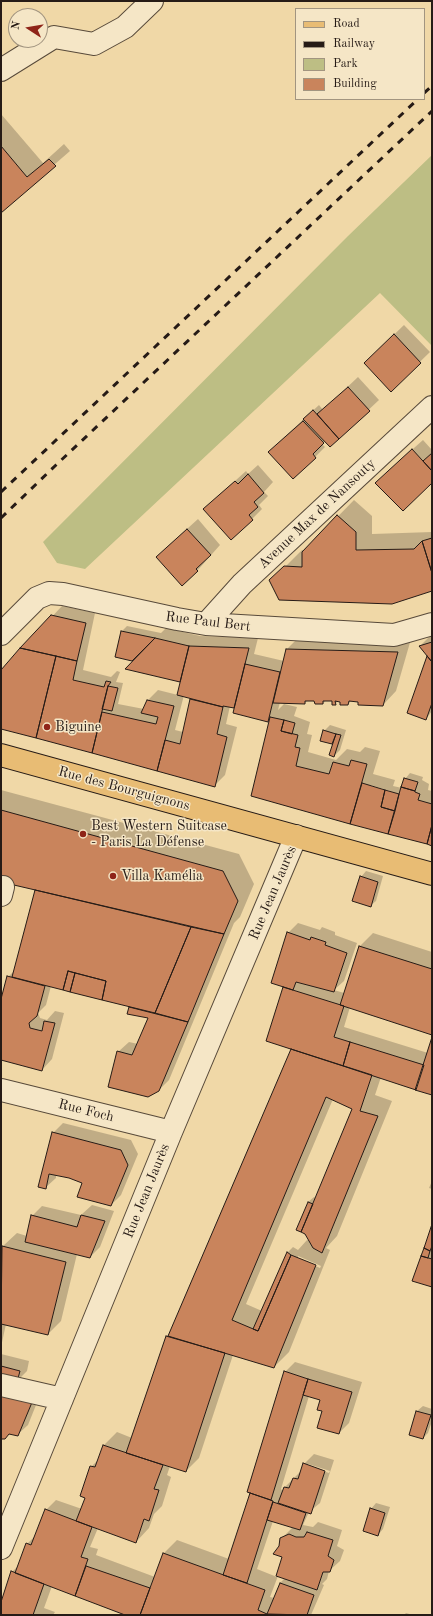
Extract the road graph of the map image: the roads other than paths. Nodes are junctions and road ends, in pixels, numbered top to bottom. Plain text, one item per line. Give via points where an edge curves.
1 (152, 1) edge
2 (1, 70) edge
3 (432, 407) edge
4 (206, 624) junction
5 (432, 624) edge
6 (1, 634) edge
7 (1, 755) edge
8 (296, 836) junction
9 (432, 874) edge
10 (1, 1090) edge
11 (171, 1132) junction
12 (1, 1385) edge
13 (62, 1399) junction
14 (1, 1548) edge

1 - 2 street via 125,27 94,44 54,37
3 - 4 street, Avenue Max de Nansouty via 242,584
4 - 5 street, Rue Paul Bert via 394,635
4 - 6 street, Rue Paul Bert via 49,592 37,598
7 - 8 main road, Rue des Bourguignons
8 - 9 main road, Rue des Bourguignons
8 - 11 street, Rue Jean Jaurès
10 - 11 street, Rue Foch
11 - 13 street, Rue Jean Jaurès
12 - 13 street
13 - 14 street, Rue Jean Jaurès

